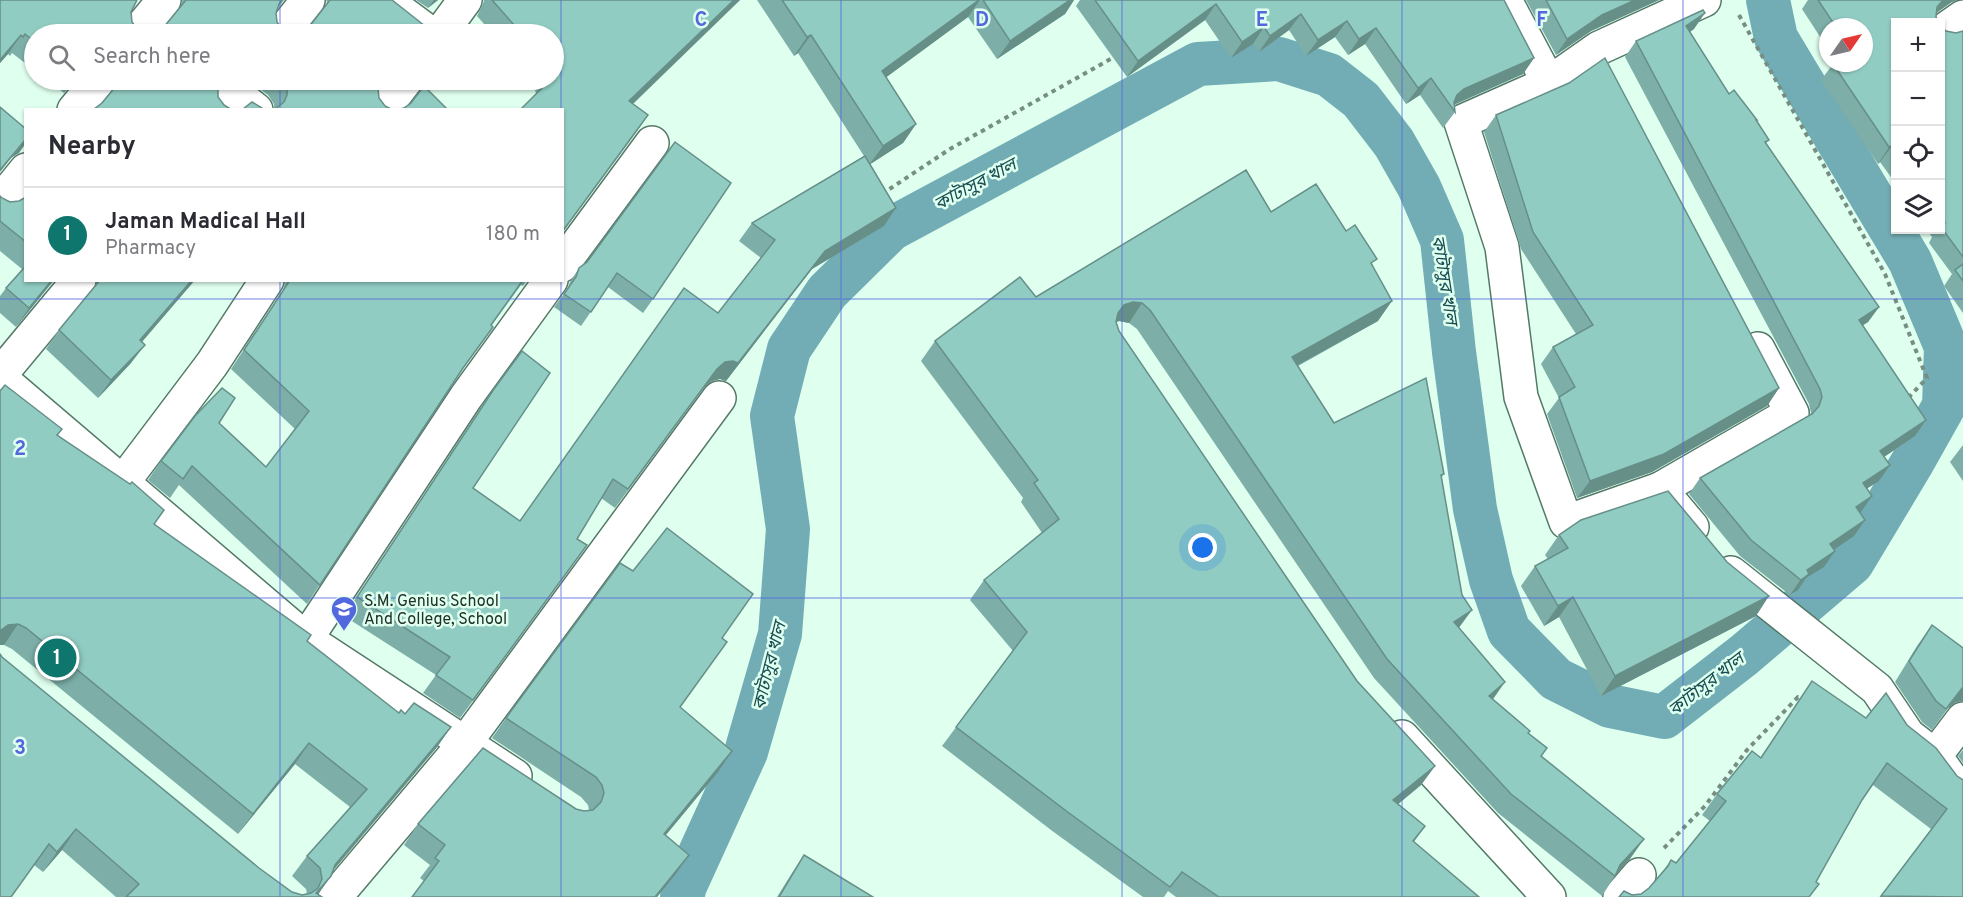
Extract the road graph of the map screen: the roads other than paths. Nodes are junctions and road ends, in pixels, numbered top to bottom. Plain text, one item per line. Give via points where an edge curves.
1 (164, 0) edge
2 (308, 0) edge
3 (385, 0) edge
4 (465, 0) edge
5 (1505, 0) edge
6 (1704, 0) edge
7 (144, 24) edge
8 (289, 24) edge
9 (417, 24) edge
10 (447, 24) edge
11 (1599, 48) junction
12 (1615, 79) edge
13 (1549, 83) junction
14 (91, 90) edge
15 (398, 90) edge
16 (76, 108) edge
17 (385, 108) edge
18 (652, 142) dead end
19 (24, 172) edge
20 (0, 202) edge
21 (564, 262) edge
22 (78, 282) edge
23 (266, 282) edge
24 (550, 282) edge
25 (1742, 319) edge
26 (0, 377) edge
27 (719, 398) dead end
28 (123, 482) junction
29 (1660, 489) junction
30 (306, 639) junction
31 (1383, 716) edge
32 (1963, 719) edge
33 (465, 743) junction
34 (1935, 756) junction
35 (1963, 788) edge
36 (542, 794) edge
37 (335, 897) edge
38 (1549, 897) edge

1 - 7 street
2 - 8 street
3 - 9 street
4 - 10 street
5 - 13 street
6 - 11 street
11 - 12 street
11 - 13 street
13 - 29 street via 1461,122 1502,247 1521,396 1566,522
14 - 16 street
15 - 17 street
18 - 21 street
19 - 20 street
22 - 26 street
23 - 28 street via 212,364
24 - 30 street via 466,397
25 - 29 street via 1792,412
26 - 28 street
27 - 33 street
28 - 30 street
29 - 34 street via 1727,569 1877,689 1908,735
30 - 33 street
31 - 38 street
32 - 34 street
33 - 36 street
33 - 37 street
34 - 35 street

